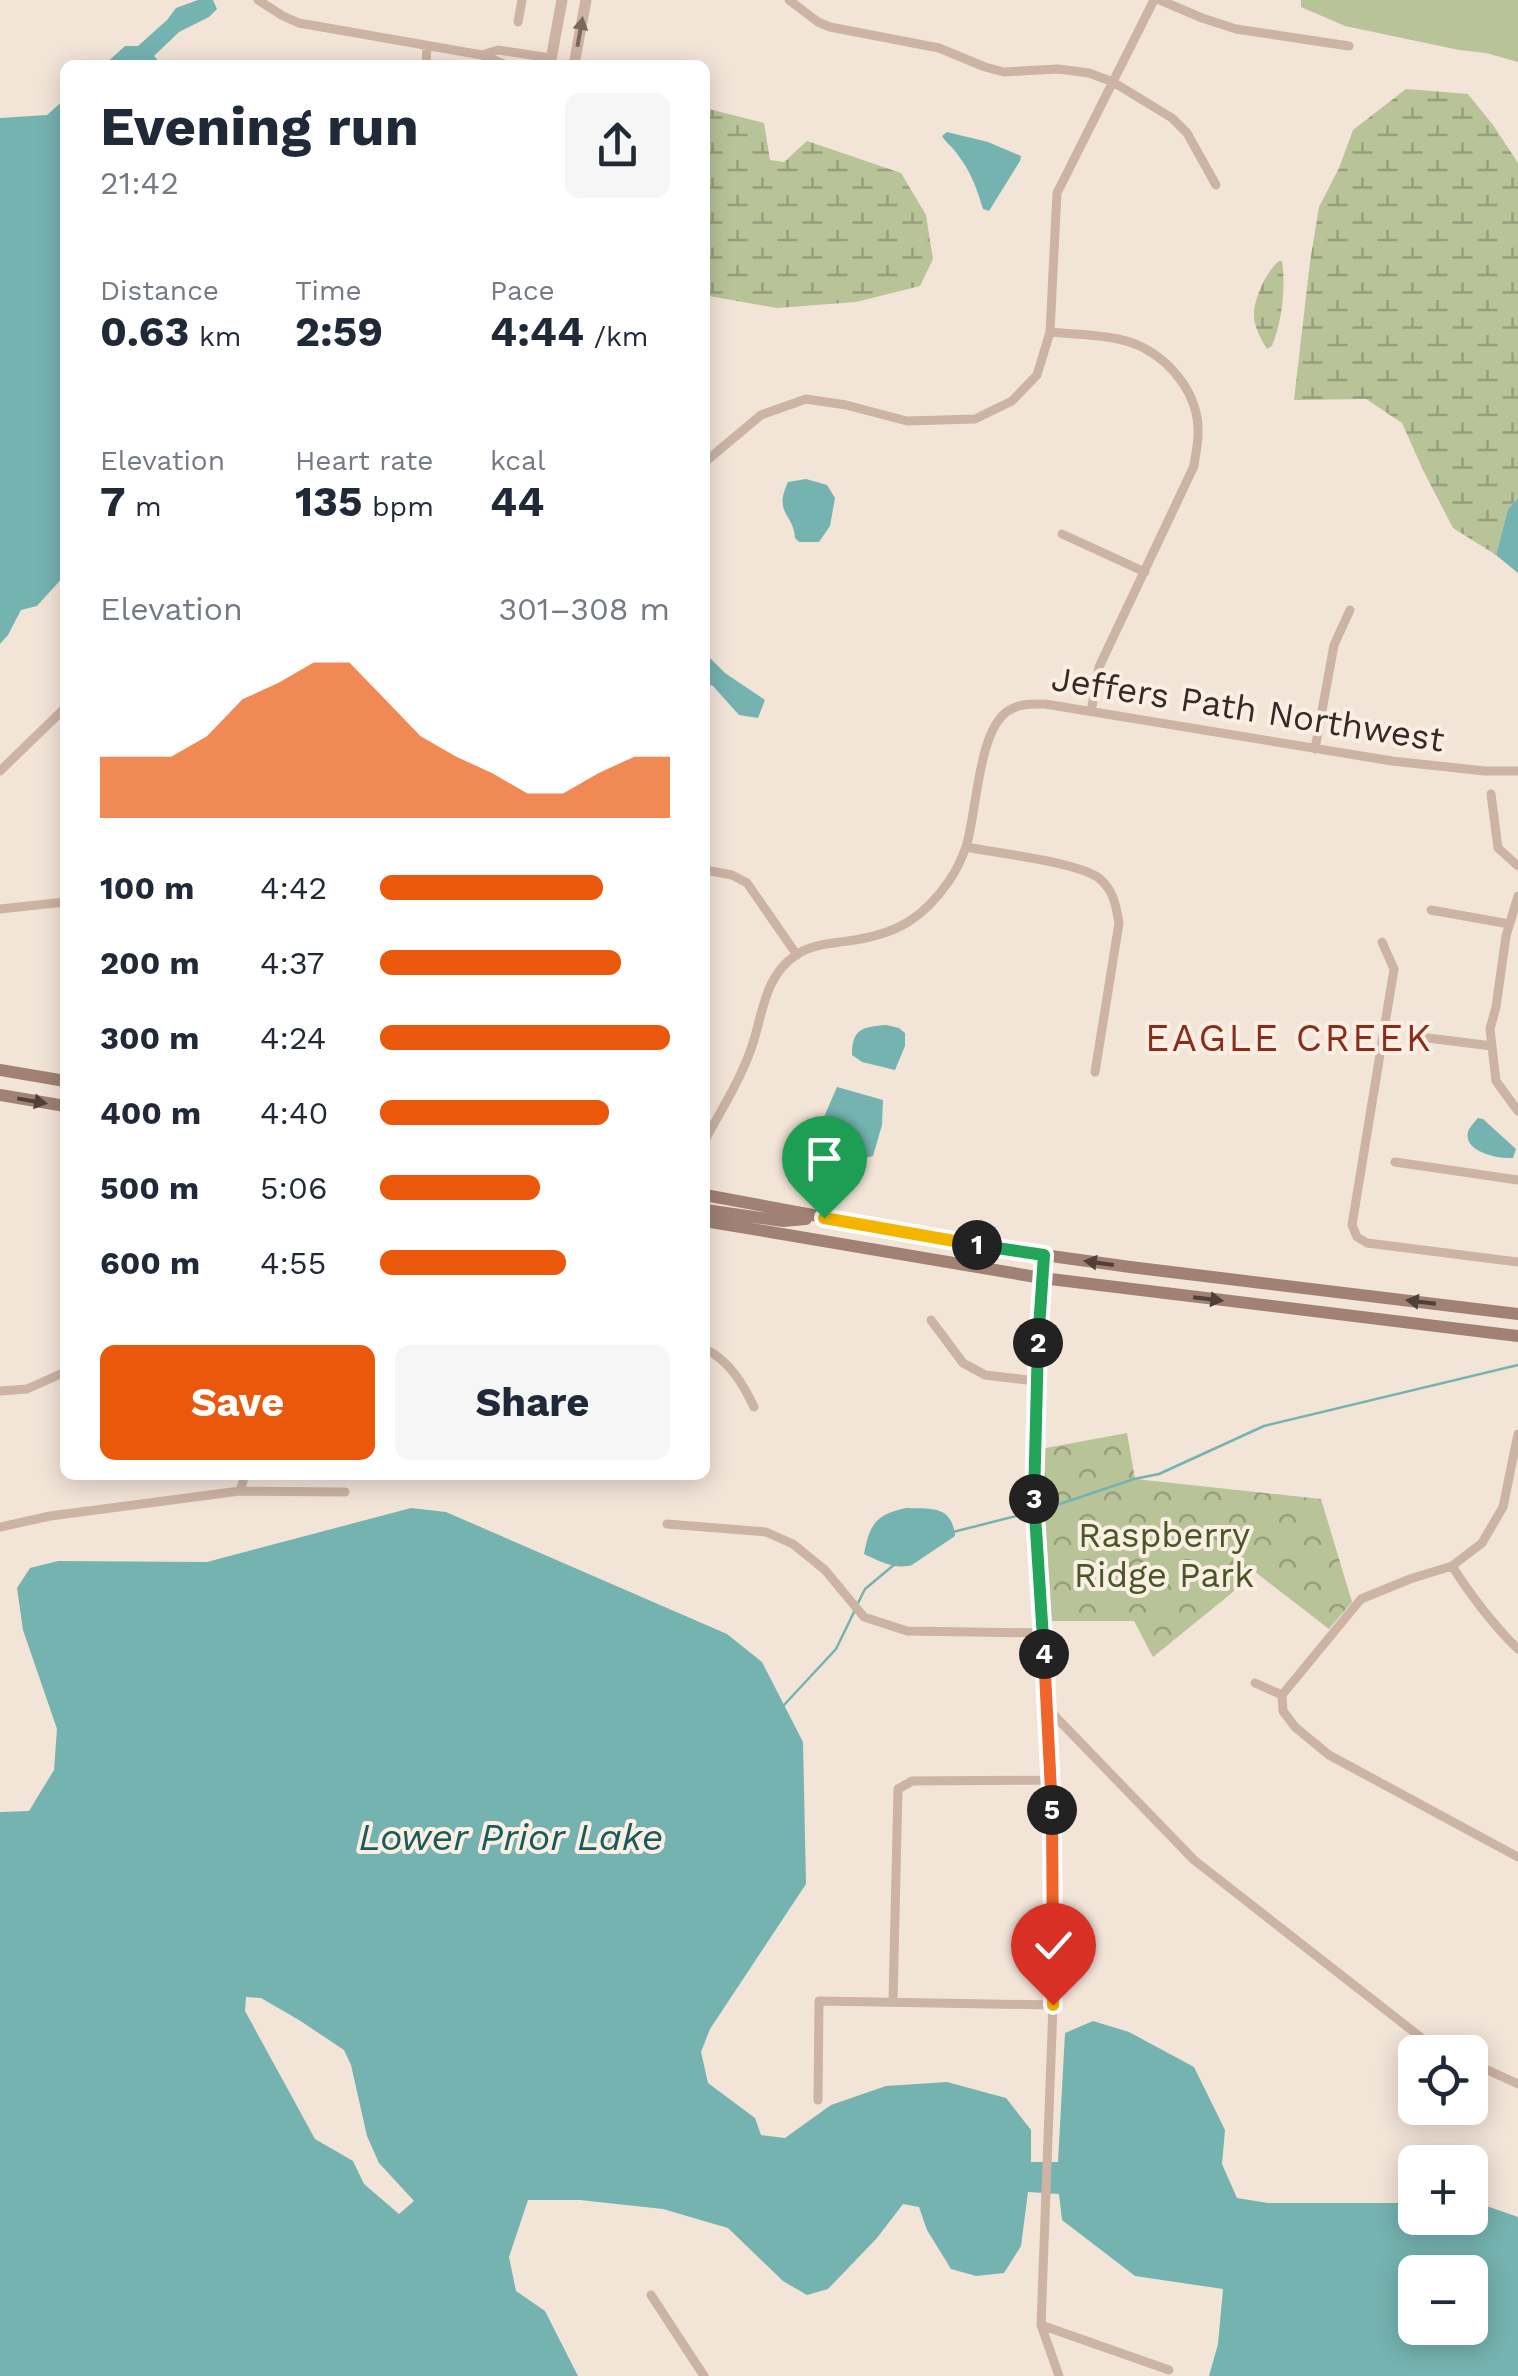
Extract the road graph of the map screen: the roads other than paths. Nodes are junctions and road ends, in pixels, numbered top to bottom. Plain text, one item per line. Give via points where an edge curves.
1 (258, 0) edge
2 (522, 0) edge
3 (562, 0) edge
4 (586, 0) edge
5 (789, 0) edge
6 (1157, 0) edge
7 (518, 22) dead end
8 (427, 46) junction
9 (1349, 46) dead end
10 (482, 55) junction
11 (426, 60) edge
12 (494, 60) edge
13 (540, 60) edge
14 (553, 60) edge
15 (575, 60) edge
16 (1113, 82) junction
17 (1216, 185) dead end
18 (1050, 332) junction
19 (710, 458) edge
20 (1062, 534) dead end
21 (1145, 572) junction
22 (1350, 610) dead end
23 (1091, 712) junction
24 (60, 713) edge
25 (1315, 748) junction
26 (0, 771) edge
27 (1518, 771) edge
28 (1491, 794) dead end
29 (966, 847) junction
30 (1518, 866) edge
31 (710, 871) edge
32 (1518, 896) edge
33 (60, 903) edge
34 (0, 910) edge
35 (1431, 910) dead end
36 (1509, 924) junction
37 (1382, 942) dead end
38 (797, 954) junction
39 (1412, 1036) dead end
40 (1492, 1046) junction
41 (0, 1070) edge
42 (1095, 1072) dead end
43 (60, 1080) edge
44 (0, 1095) edge
45 (60, 1105) edge
46 (1518, 1111) edge
47 (710, 1130) edge
48 (1395, 1162) dead end
49 (1518, 1180) edge
50 (710, 1196) edge
51 (710, 1211) edge
52 (824, 1218) junction
53 (710, 1222) edge
54 (1044, 1255) junction
55 (1518, 1262) edge
56 (1042, 1278) junction
57 (1518, 1314) edge
58 (930, 1320) dead end
59 (1518, 1336) edge
60 (710, 1351) edge
61 (60, 1374) edge
62 (1036, 1382) junction
63 (0, 1391) edge
64 (754, 1408) dead end
65 (1518, 1434) edge
66 (1515, 1472) edge
67 (243, 1480) edge
68 (240, 1491) junction
69 (345, 1492) dead end
70 (667, 1524) dead end
71 (0, 1527) edge
72 (1452, 1566) junction
73 (1042, 1634) junction
74 (1518, 1648) edge
75 (1255, 1683) dead end
76 (1282, 1695) junction
77 (1048, 1710) junction
78 (1052, 1780) junction
79 (1518, 1857) edge
80 (893, 2001) junction
81 (1053, 2005) junction
82 (1418, 2035) edge
83 (1488, 2070) edge
84 (1518, 2084) edge
85 (818, 2100) dead end
86 (651, 2295) dead end
87 (1041, 2324) junction
88 (1169, 2370) dead end
89 (1054, 2375) edge
90 (704, 2376) edge

1 - 8 street via 299,23
2 - 7 street
3 - 14 street
15 -> 4 street
5 - 16 street via 830,27 939,48 1004,72 1058,69
6 - 9 street via 1236,29
6 - 16 street
8 - 10 street
8 - 11 street
10 - 12 street
10 - 13 street via 498,50
16 - 17 street via 1172,118
16 - 18 street via 1057,193
18 - 19 street via 1037,375 1012,401 975,419 907,421 806,399 762,415
18 - 21 street via 1140,346 1171,368 1192,398 1194,466
20 - 21 street
21 - 23 street via 1098,667
22 - 25 street via 1334,645
23 - 25 street, Jeffers Path Northwest
23 - 29 street, Jeffers Path Northwest via 1045,704 1005,712 990,730
24 - 26 street
25 - 27 street, Jeffers Path Northwest
28 - 30 street via 1498,848
29 - 38 street, Jeffers Path Northwest via 931,906 895,930
29 - 42 street via 1076,868 1100,879 1114,898 1118,923
31 - 38 street via 746,883
32 - 36 street
33 - 34 street
35 - 36 street
36 - 40 street
37 - 55 street via 1394,968 1352,1225 1356,1237
38 - 47 street via 763,1000 752,1047
39 - 40 street
40 - 46 street via 1496,1082
41 - 43 main road
44 -> 45 main road
48 - 49 street
50 - 52 main road
51 - 52 main road
52 - 54 main road
53 - 56 main road
54 - 56 street
57 -> 54 main road
56 -> 59 main road
56 - 62 street
58 - 62 street via 963,1363 985,1375
60 - 64 street via 744,1385
61 - 63 street via 27,1390
62 - 73 street via 1034,1518
65 - 66 street
66 - 72 street via 1482,1542
67 - 68 street
68 - 69 street
68 - 71 street
70 - 73 street via 766,1532 825,1570 864,1617 907,1631
72 - 74 street via 1492,1624
72 - 76 street via 1361,1599
73 - 77 street
75 - 76 street
76 - 79 street via 1295,1728 1329,1756
77 - 78 street
77 - 82 street via 1194,1860
78 - 80 street via 912,1781 898,1789
78 - 81 street
80 - 81 street
80 - 85 street via 819,2001
81 - 87 street
83 - 84 street
86 - 90 street
87 - 88 street
87 - 89 street

